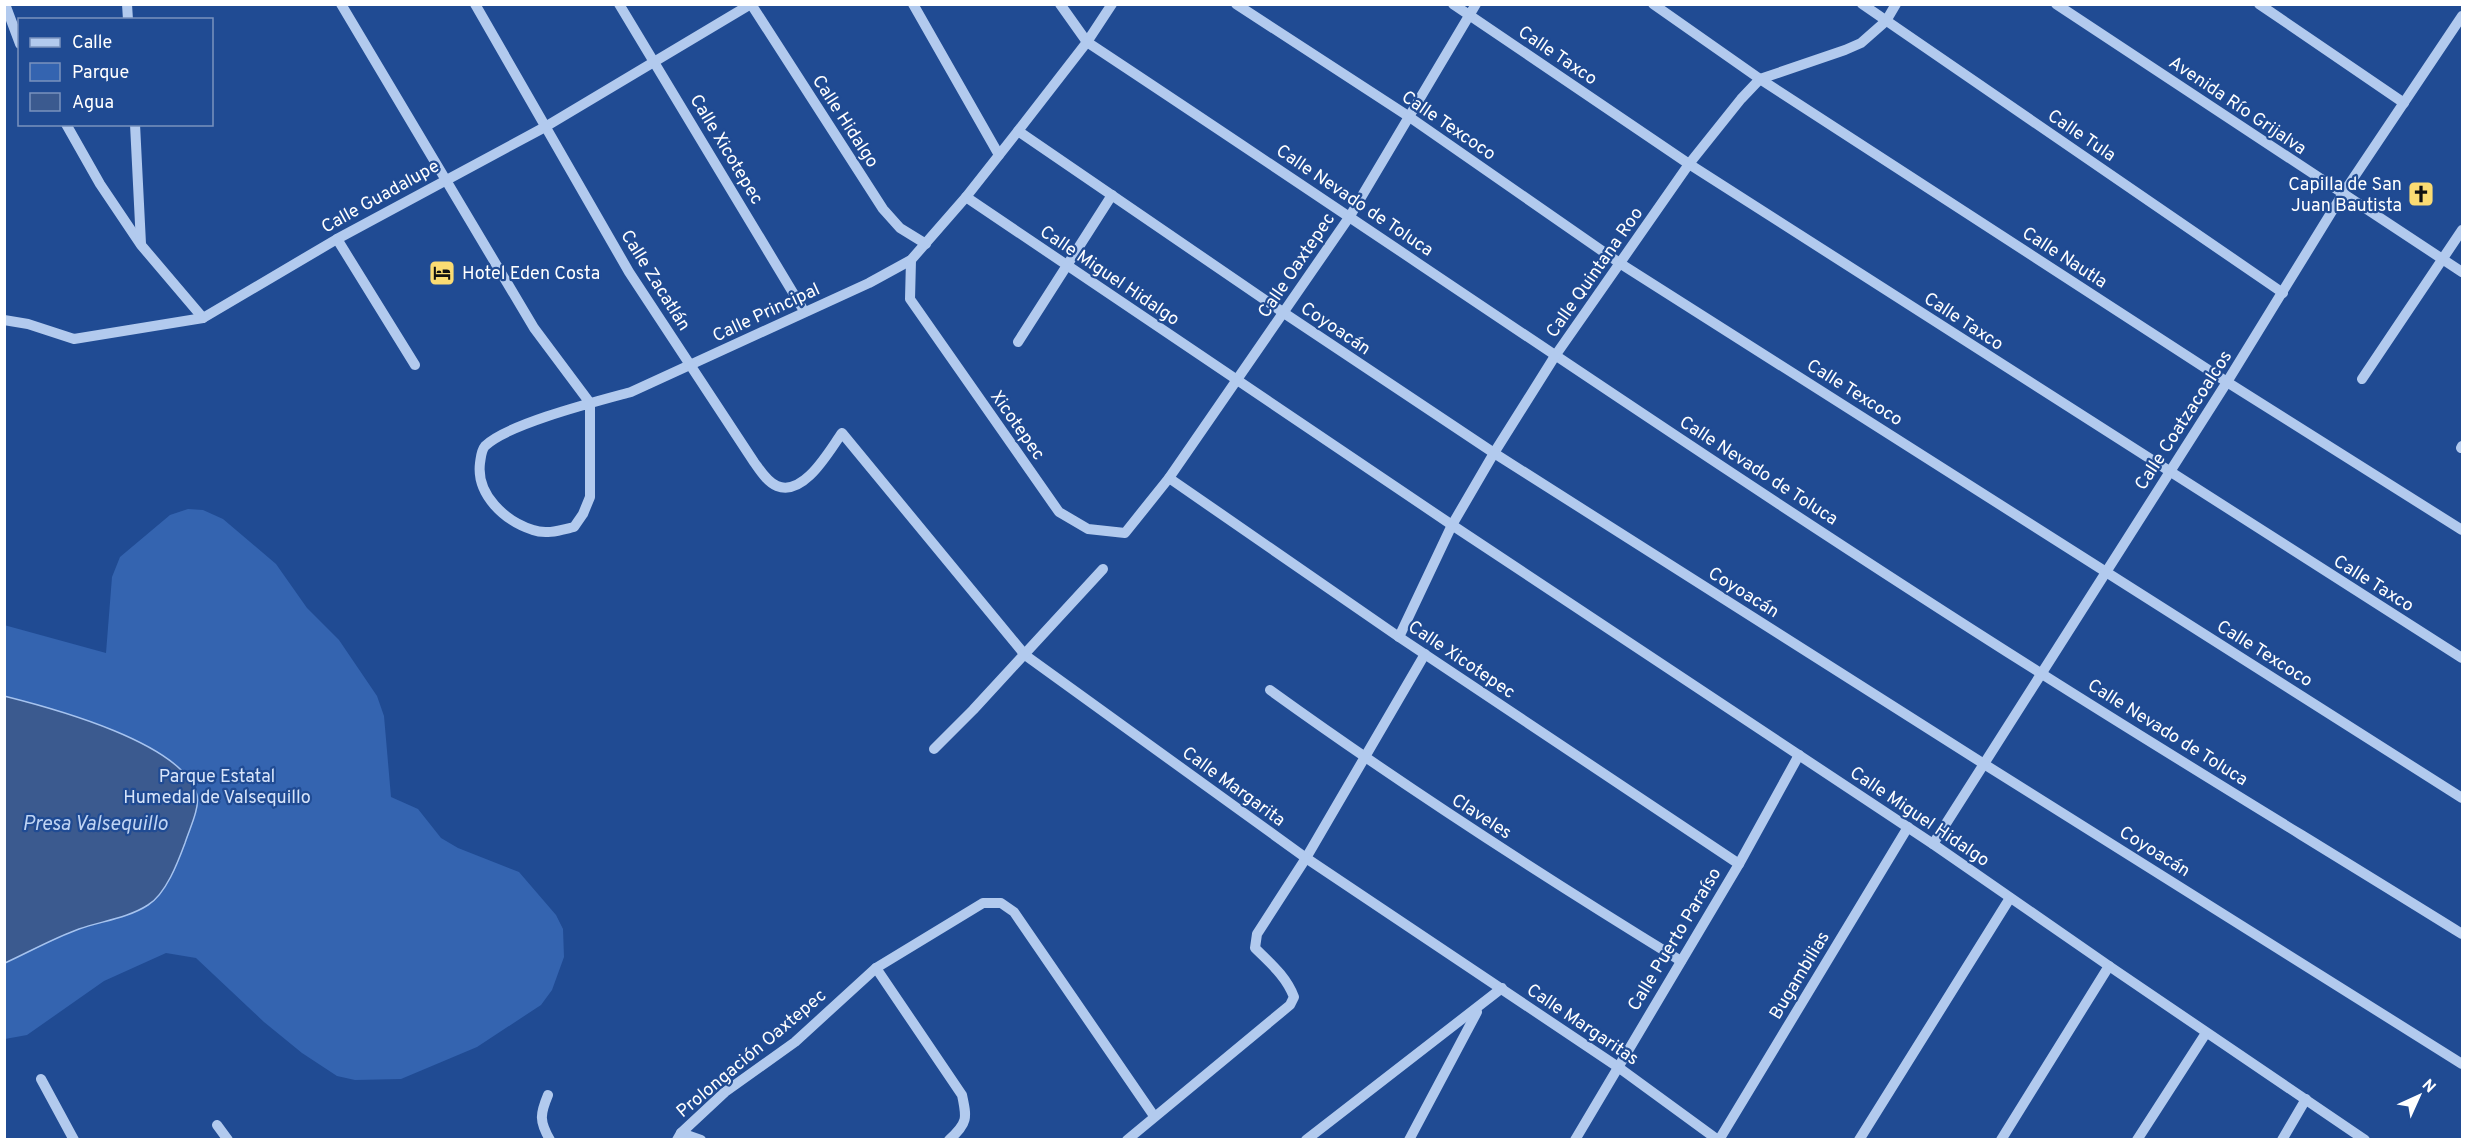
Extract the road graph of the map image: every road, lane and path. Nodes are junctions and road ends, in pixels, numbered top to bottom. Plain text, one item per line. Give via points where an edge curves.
1 (5, 4) edge
2 (341, 4) edge
3 (475, 4) edge
4 (619, 4) edge
5 (751, 4) edge
6 (913, 4) edge
7 (1060, 4) edge
8 (1112, 4) edge
9 (1236, 4) edge
10 (1454, 4) edge
11 (1476, 4) edge
12 (1653, 4) edge
13 (1862, 4) edge
14 (1896, 4) edge
15 (2056, 4) edge
16 (2259, 4) edge
17 (1469, 15) junction
18 (2463, 16) edge
19 (1886, 21) junction
20 (18, 39) edge
21 (1087, 42) junction
22 (656, 62) junction
23 (1760, 79) junction
24 (2404, 103) junction
25 (1408, 116) junction
26 (67, 126) edge
27 (135, 126) edge
28 (545, 127) junction
29 (1018, 131) junction
30 (999, 155) junction
31 (1689, 164) junction
32 (444, 179) junction
33 (1112, 195) junction
34 (2342, 195) junction
35 (966, 197) junction
36 (1350, 216) junction
37 (2463, 230) edge
38 (337, 239) junction
39 (926, 244) junction
40 (141, 245) junction
41 (2443, 259) junction
42 (911, 260) junction
43 (1621, 264) junction
44 (1066, 266) junction
45 (2463, 272) edge
46 (2283, 293) junction
47 (804, 311) junction
48 (1284, 313) junction
49 (203, 318) junction
50 (4, 320) edge
51 (1018, 342) dead end
52 (1555, 356) junction
53 (415, 365) dead end
54 (690, 365) junction
55 (2362, 379) dead end
56 (1235, 380) junction
57 (2228, 382) junction
58 (590, 403) junction
59 (842, 433) joint
60 (1494, 453) junction
61 (2169, 472) junction
62 (1169, 478) junction
63 (1452, 525) junction
64 (2463, 530) edge
65 (1125, 532) joint
66 (1103, 569) dead end
67 (2107, 571) junction
68 (1399, 637) junction
69 (1425, 654) junction
70 (1025, 655) junction
71 (2463, 658) edge
72 (2041, 673) junction
73 (1270, 690) dead end
74 (934, 749) dead end
75 (1800, 754) junction
76 (1365, 758) junction
77 (1984, 764) junction
78 (2463, 798) edge
79 (1908, 827) junction
80 (1933, 844) junction
81 (1306, 858) junction
82 (1739, 864) junction
83 (2010, 898) junction
84 (2463, 934) edge
85 (1428, 938) joint
86 (1681, 961) junction
87 (2109, 966) junction
88 (876, 968) junction
89 (1502, 988) junction
90 (1480, 1006) junction
91 (2206, 1032) junction
92 (2463, 1064) edge
93 (1618, 1067) junction
94 (41, 1079) dead end
95 (548, 1095) dead end
96 (2306, 1099) junction
97 (1154, 1116) junction
98 (218, 1125) dead end
99 (679, 1136) edge
100 (74, 1140) edge
101 (228, 1140) edge
102 (550, 1140) edge
103 (701, 1140) edge
104 (949, 1140) edge
105 (1127, 1140) edge
106 (1306, 1140) edge
107 (1409, 1140) edge
108 (1575, 1140) edge
109 (1718, 1140) edge
110 (1859, 1140) edge
111 (2001, 1140) edge
112 (2137, 1140) edge
113 (2282, 1140) edge
114 (2365, 1140) edge

1 - 20 street
2 - 32 street
3 - 28 street, Calle Zacatlán
4 - 22 street, Calle Xicotepec
5 - 22 street, Calle Guadalupe
5 - 39 street, Calle Hidalgo via 884,209 900,228
6 - 30 street
7 - 21 street, Calle Nevado de Toluca
8 - 21 street, Calle Principal
9 - 25 street, Calle Texcoco
10 - 17 street, Calle Taxco
11 - 17 street, Calle Oaxtepec
12 - 23 street, Calle Nautla
13 - 19 street, Calle Tula
14 - 19 street, Calle Quintana Roo
15 - 34 street, Avenida Río Grijalva
16 - 24 street
17 - 25 street, Calle Oaxtepec
17 - 31 street, Calle Taxco
18 - 24 street, Calle Coatzacoalcos
19 - 23 street, Calle Quintana Roo via 1861,43
19 - 46 street, Calle Tula
21 - 29 street, Calle Principal
21 - 36 street, Calle Nevado de Toluca
22 - 28 street, Calle Guadalupe
22 - 47 street, Calle Xicotepec
23 - 31 street, Calle Quintana Roo
23 - 57 street, Calle Nautla
24 - 34 street, Calle Coatzacoalcos
25 - 36 street, Calle Oaxtepec
25 - 43 street, Calle Texcoco
26 - 40 street
27 - 40 street
28 - 32 street, Calle Guadalupe
28 - 54 street, Calle Zacatlán via 629,272
29 - 30 street, Calle Principal
29 - 33 street, Coyoacán
30 - 35 street, Calle Principal
31 - 43 street, Calle Quintana Roo
31 - 61 street, Calle Taxco
32 - 38 street, Calle Guadalupe
32 - 58 street via 534,328
33 - 44 street
33 - 48 street, Coyoacán
34 - 41 street, Avenida Río Grijalva
34 - 46 street, Calle Coatzacoalcos
35 - 39 street, Calle Principal
35 - 44 street, Calle Miguel Hidalgo
36 - 48 street, Calle Oaxtepec
36 - 52 street, Calle Nevado de Toluca
37 - 41 street
38 - 49 street, Calle Guadalupe
38 - 53 street
39 - 42 street, Calle Principal
40 - 49 street
41 - 45 street, Avenida Río Grijalva
41 - 55 street
42 - 47 street, Calle Principal
42 - 65 street, Xicotepec via 910,299 1059,512 1088,529
43 - 52 street, Calle Quintana Roo
43 - 67 street, Calle Texcoco
44 - 51 street
44 - 56 street, Calle Miguel Hidalgo
46 - 57 street, Calle Coatzacoalcos
47 - 54 street, Calle Principal
48 - 56 street, Calle Oaxtepec
48 - 60 street, Coyoacán
49 - 50 street, Calle Guadalupe via 74,339
52 - 60 street, Calle Quintana Roo
52 - 72 street, Calle Nevado de Toluca
54 - 58 street, Calle Principal via 631,392
54 - 59 street, Calle Zacatlán via 754,462 777,486 794,487 805,482
56 - 62 street, Calle Oaxtepec
56 - 63 street, Calle Miguel Hidalgo
57 - 61 street, Calle Coatzacoalcos
57 - 64 street, Calle Nautla
58 - 58 street, Calle Principal via 590,497 574,527 535,531 495,507 484,490 479,469 482,449 497,435
59 - 70 street, Calle Margarita
60 - 63 street, Calle Quintana Roo
60 - 77 street, Coyoacán
61 - 67 street, Calle Coatzacoalcos
61 - 71 street, Calle Taxco
62 - 65 street, Calle Oaxtepec
62 - 68 street, Calle Xicotepec
63 - 68 street, Calle Quintana Roo
63 - 75 street, Calle Miguel Hidalgo
66 - 70 street
67 - 72 street, Calle Coatzacoalcos
67 - 78 street, Calle Texcoco
68 - 69 street, Calle Xicotepec
69 - 76 street
69 - 82 street, Calle Xicotepec
70 - 74 street
70 - 81 street, Calle Margarita
72 - 77 street, Calle Coatzacoalcos
72 - 84 street, Calle Nevado de Toluca
73 - 76 street, Claveles
75 - 79 street, Calle Miguel Hidalgo
75 - 82 street, Calle Puerto Paraíso
76 - 81 street
76 - 86 street, Claveles
77 - 80 street, Calle Coatzacoalcos
77 - 92 street, Coyoacán
79 - 80 street, Calle Miguel Hidalgo
79 - 109 street, Bugambilias
80 - 83 street, Calle Miguel Hidalgo
81 - 85 street, Calle Margarita
81 - 97 street via 1257,934 1255,948 1278,970 1294,997 1290,1005
82 - 86 street, Calle Puerto Paraíso
83 - 87 street, Calle Miguel Hidalgo
83 - 110 street
85 - 89 street, Calle Margaritas
86 - 93 street, Calle Puerto Paraíso
87 - 91 street, Calle Miguel Hidalgo
87 - 111 street
88 - 97 street, Prolongación Oaxtepec via 983,903 1001,903 1014,912
88 - 99 street, Prolongación Oaxtepec via 795,1042 724,1092
88 - 104 street via 962,1095 967,1115 961,1129
89 - 90 street
89 - 93 street, Calle Margaritas
90 - 106 street
90 - 107 street
91 - 96 street, Calle Miguel Hidalgo
91 - 112 street
93 - 108 street, Calle Puerto Paraíso
93 - 109 street, Calle Margaritas
94 - 100 street
95 - 102 street via 540,1113
96 - 113 street
96 - 114 street, Calle Miguel Hidalgo
97 - 105 street
98 - 101 street
99 - 103 street

